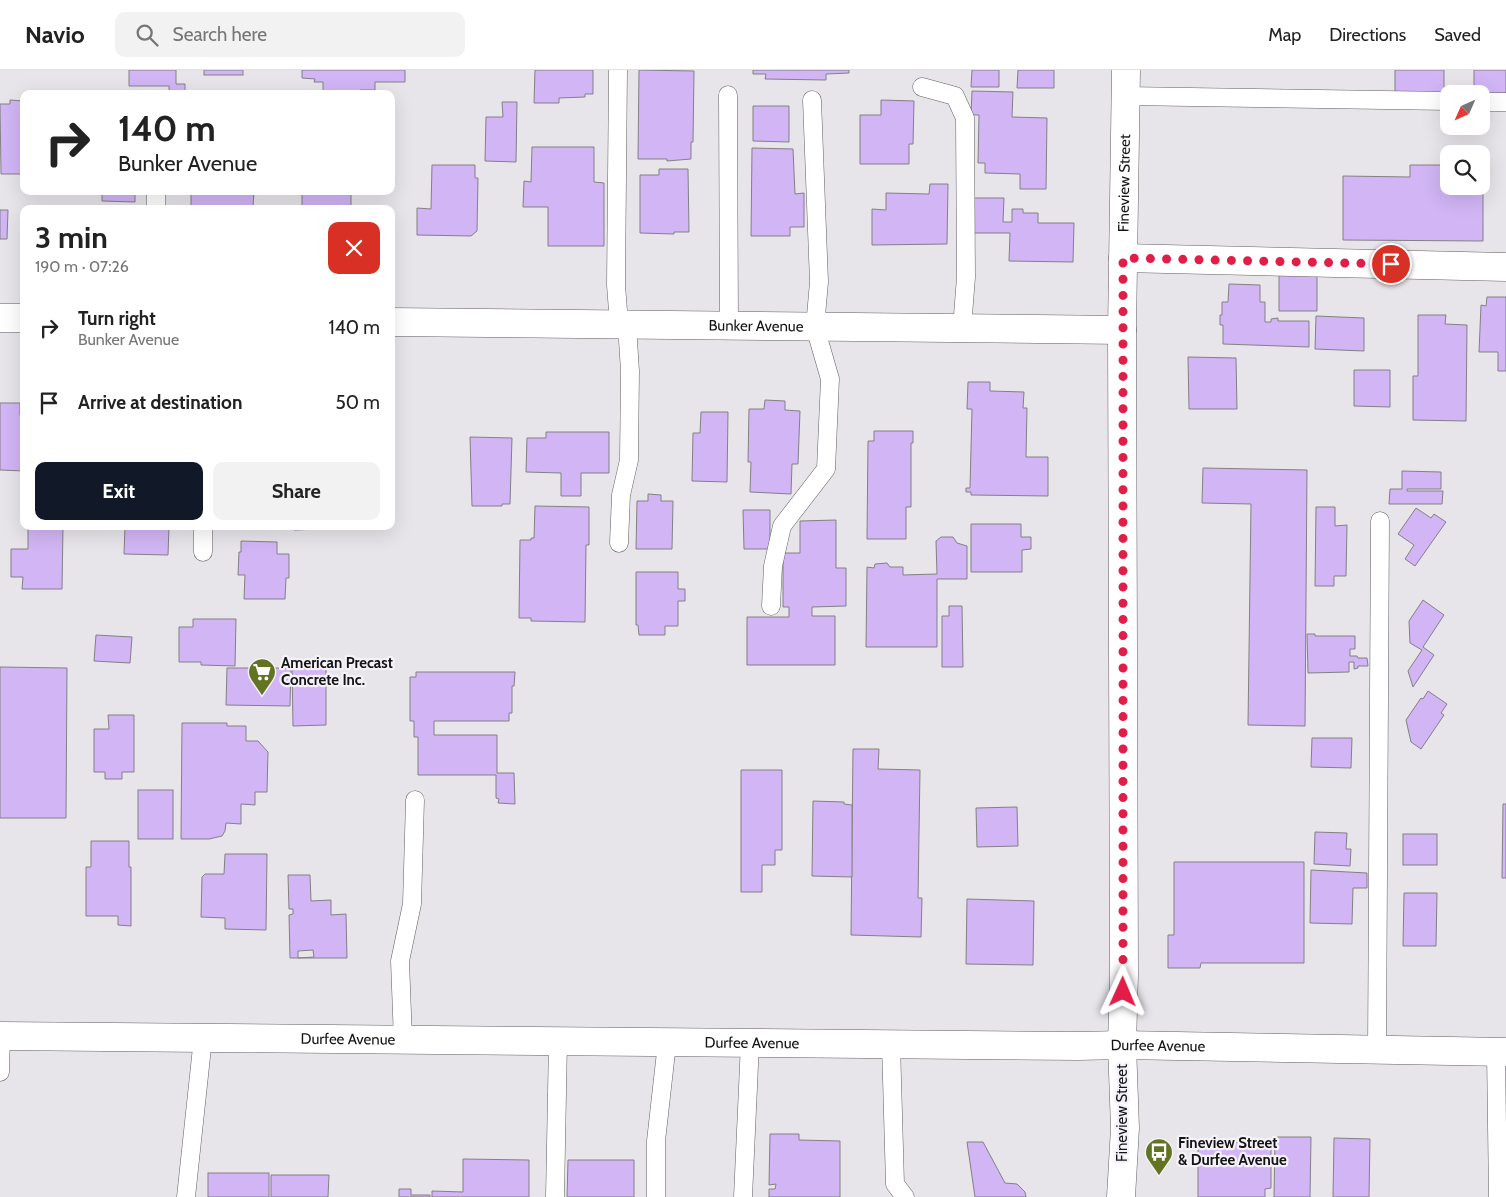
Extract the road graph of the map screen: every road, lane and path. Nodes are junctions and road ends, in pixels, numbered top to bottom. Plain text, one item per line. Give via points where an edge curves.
1 (618, 70) edge
2 (1125, 83) edge
3 (922, 87) dead end
4 (728, 94) dead end
5 (812, 100) dead end
6 (1440, 100) edge
7 (1490, 102) edge
8 (1506, 102) edge
9 (1123, 258) junction
10 (1506, 267) edge
11 (0, 318) edge
12 (20, 318) edge
13 (395, 322) edge
14 (623, 324) junction
15 (729, 325) junction
16 (815, 326) junction
17 (962, 328) junction
18 (1122, 330) junction
19 (1380, 521) dead end
20 (203, 530) edge
21 (619, 543) dead end
22 (203, 552) dead end
23 (771, 606) dead end
24 (415, 800) dead end
25 (0, 1036) edge
26 (203, 1038) junction
27 (403, 1040) junction
28 (558, 1041) junction
29 (667, 1043) junction
30 (750, 1043) junction
31 (891, 1044) junction
32 (1122, 1045) junction
33 (1377, 1050) junction
34 (1501, 1052) edge
35 (0, 1072) edge
36 (186, 1197) edge
37 (555, 1197) edge
38 (656, 1197) edge
39 (743, 1197) edge
40 (905, 1197) edge
41 (1121, 1197) edge
42 (1498, 1197) edge

1 - 14 lane via 616,285
2 - 6 lane
2 - 9 street, Fineview Street
3 - 17 lane via 954,96 965,118 966,277
4 - 15 lane
5 - 16 lane via 819,282
7 - 8 lane
9 - 10 street
9 - 18 street, Fineview Street
11 - 12 street
13 - 14 street, Bunker Avenue
14 - 15 street, Bunker Avenue
14 - 21 lane via 630,371 629,460 621,495
15 - 16 street, Bunker Avenue
16 - 17 street, Bunker Avenue
16 - 23 lane via 830,379 826,469 782,526 772,566
17 - 18 street, Bunker Avenue
18 - 32 street, Fineview Street
19 - 33 lane
20 - 22 lane
24 - 27 lane via 412,904 400,961
25 - 26 street, Durfee Avenue
25 - 35 lane
26 - 27 street, Durfee Avenue
26 - 36 lane
27 - 28 street, Durfee Avenue
28 - 29 street, Durfee Avenue
28 - 37 lane
29 - 30 street, Durfee Avenue
29 - 38 lane via 656,1141
30 - 31 street, Durfee Avenue
30 - 39 lane
31 - 32 street, Durfee Avenue
31 - 40 lane via 895,1184
32 - 33 street, Durfee Avenue
32 - 41 street, Fineview Street via 1125,1128
33 - 34 street, Durfee Avenue
34 - 42 lane

